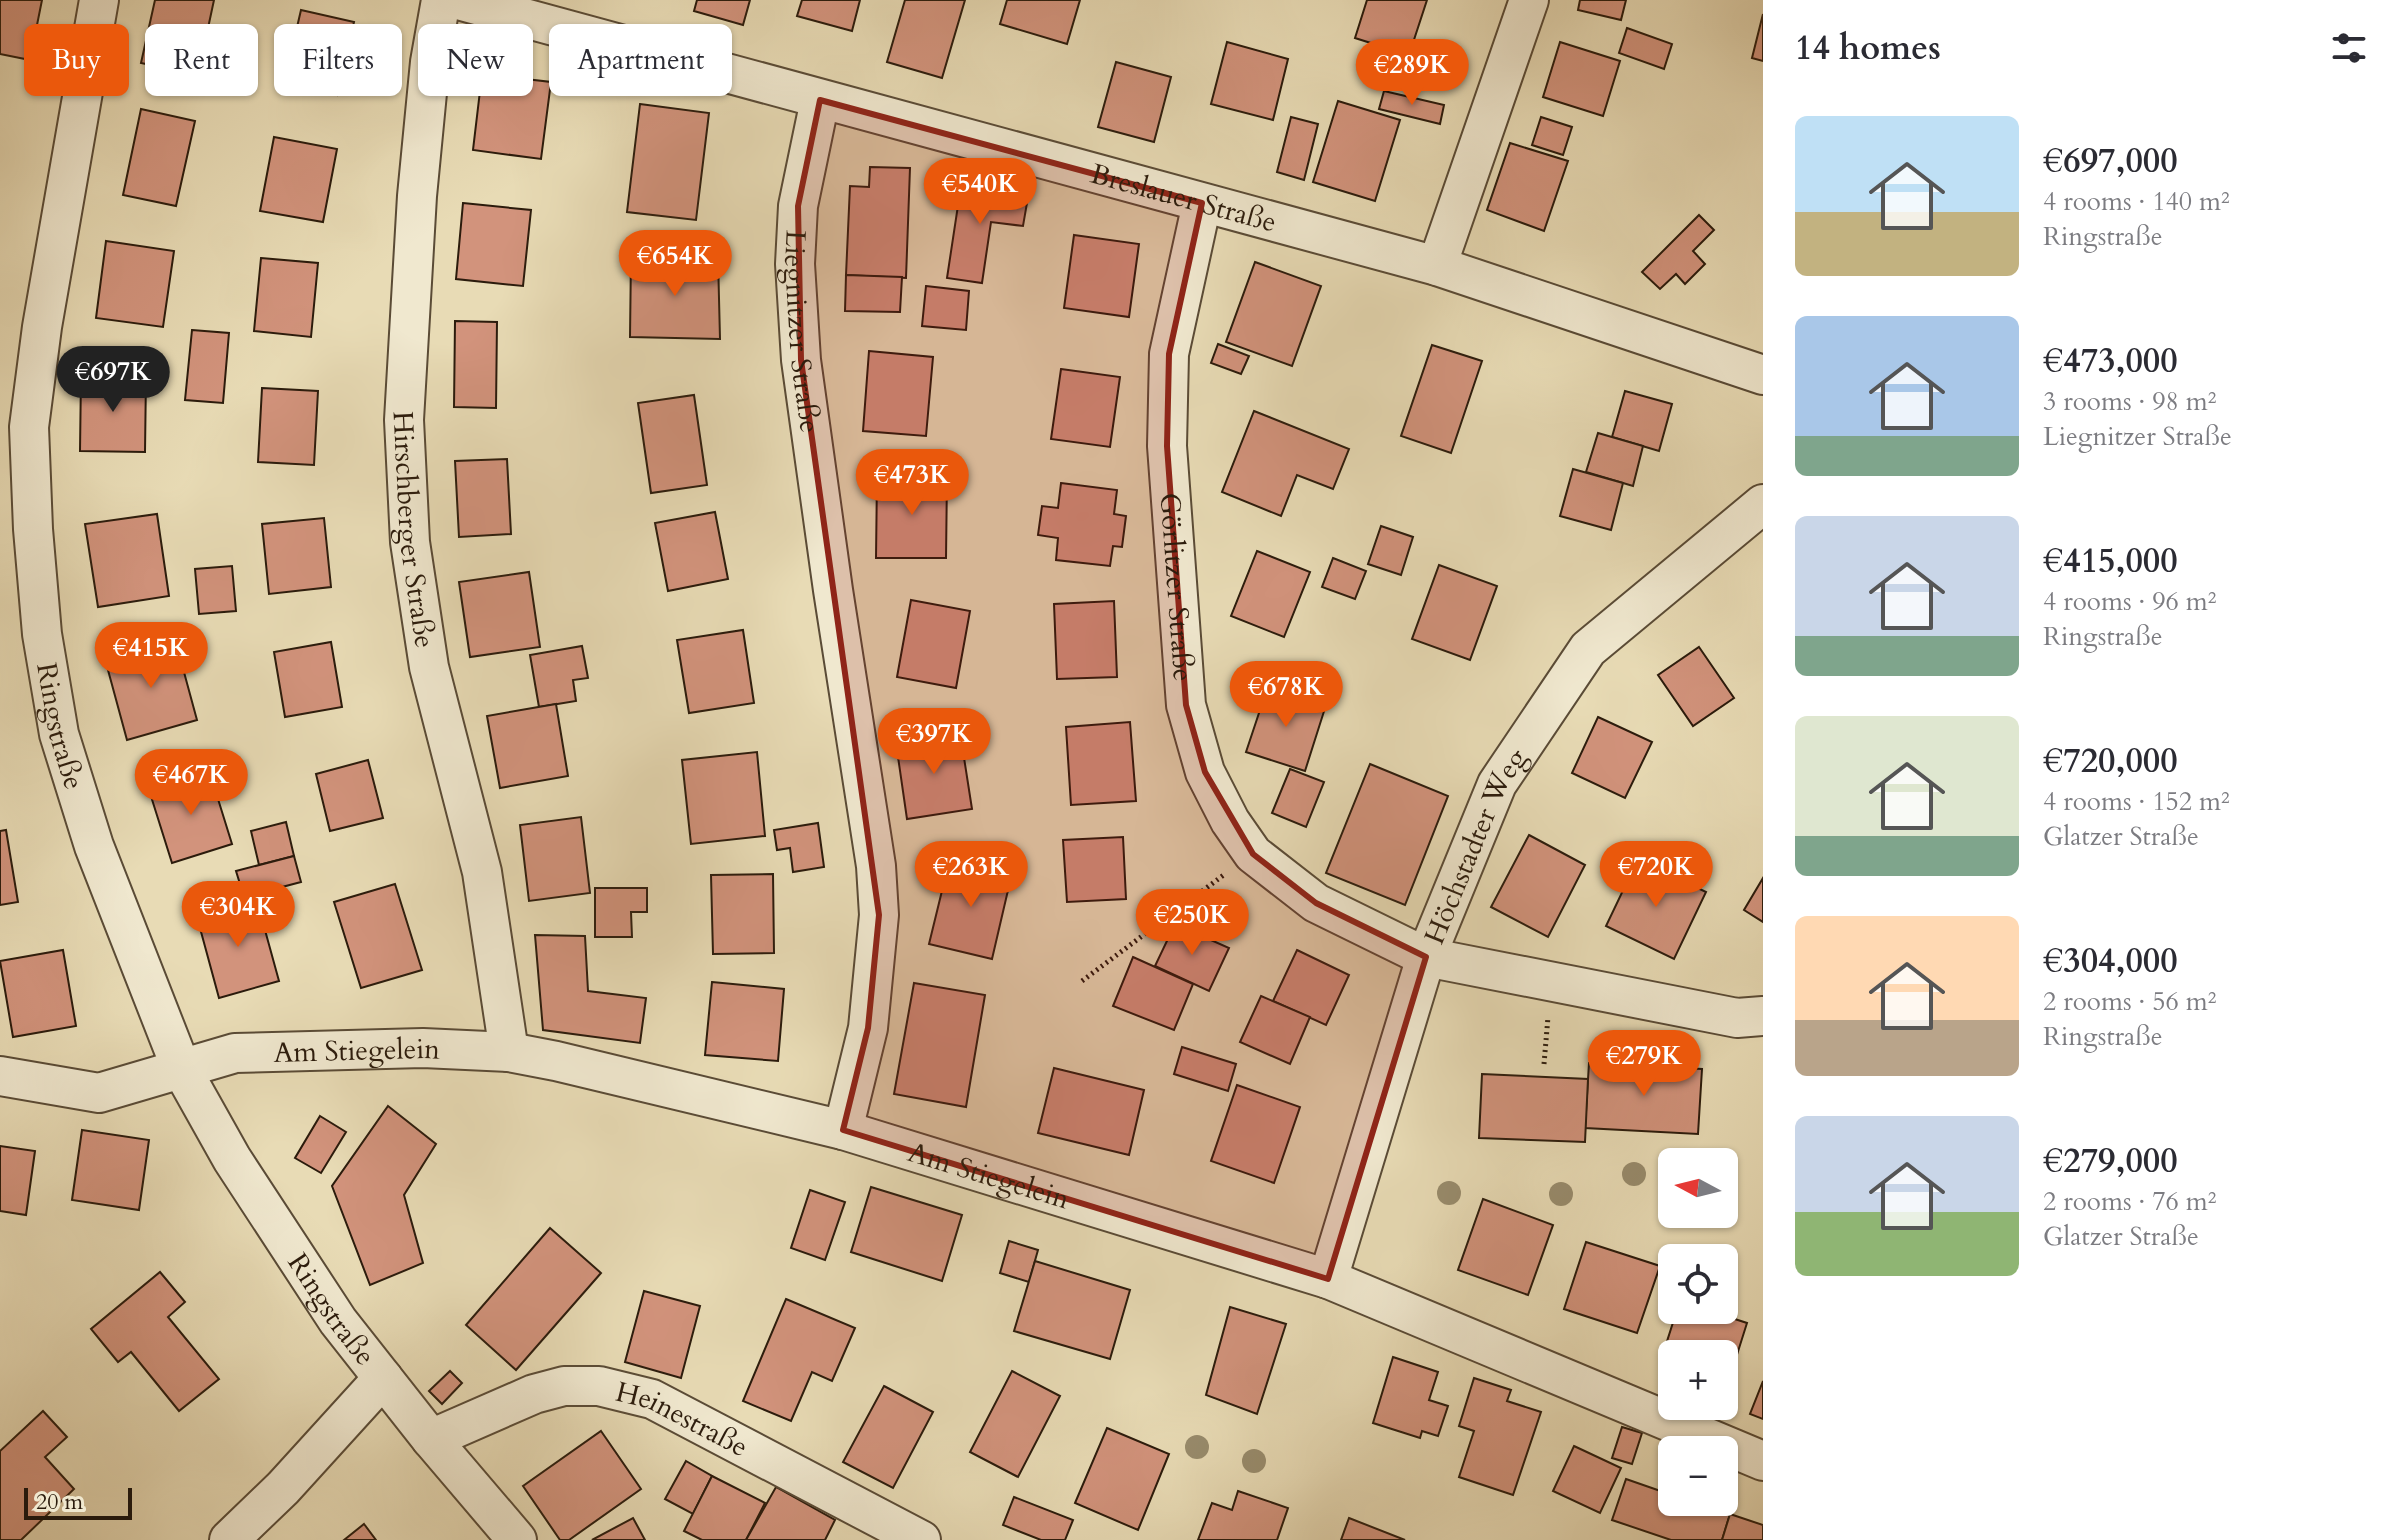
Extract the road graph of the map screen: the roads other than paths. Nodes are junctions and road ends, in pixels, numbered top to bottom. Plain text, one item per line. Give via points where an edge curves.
1 (99, 0) edge
2 (441, 0) edge
3 (458, 0) edge
4 (1529, 0) edge
5 (820, 100) junction
6 (1202, 203) junction
7 (1437, 266) junction
8 (1763, 375) edge
9 (1763, 504) edge
10 (1426, 957) junction
11 (1763, 1016) edge
12 (509, 1052) junction
13 (181, 1068) junction
14 (0, 1076) edge
15 (843, 1130) junction
16 (1328, 1279) junction
17 (383, 1378) junction
18 (431, 1439) junction
19 (1763, 1461) edge
20 (505, 1535) edge
21 (229, 1540) edge
22 (921, 1540) edge

1 - 13 street, Ringstraße via 29,427 33,529 42,634 59,734 94,846
2 - 12 street, Hirschberger Straße via 417,196 405,405 410,542 429,667 482,872
3 - 5 street, Breslauer Straße
4 - 7 street
5 - 6 street, Breslauer Straße
5 - 15 street, Liegnitzer Straße via 798,206 795,264 801,360 879,915 868,1028
6 - 7 street, Breslauer Straße
6 - 10 street, Görlitzer Straße via 1169,354 1167,446 1186,705 1205,772 1253,854 1316,903
7 - 8 street, Breslauer Straße
9 - 10 street, Höchstadter Weg via 1588,649 1497,784
10 - 11 street, Görlitzer Straße via 1737,1018
10 - 16 street, Höchstadter Weg
12 - 13 street, Am Stiegelein via 423,1048 235,1053
12 - 15 street, Am Stiegelein
13 - 14 street, Am Stiegelein via 99,1093
13 - 17 street, Ringstraße via 232,1159 338,1321
15 - 16 street, Am Stiegelein
16 - 19 street, Am Stiegelein
17 - 18 street, Ringstraße
17 - 21 street, Ringstraße
18 - 20 street, Ringstraße
18 - 22 street, Heinestraße via 534,1394 564,1386 599,1386 652,1399

